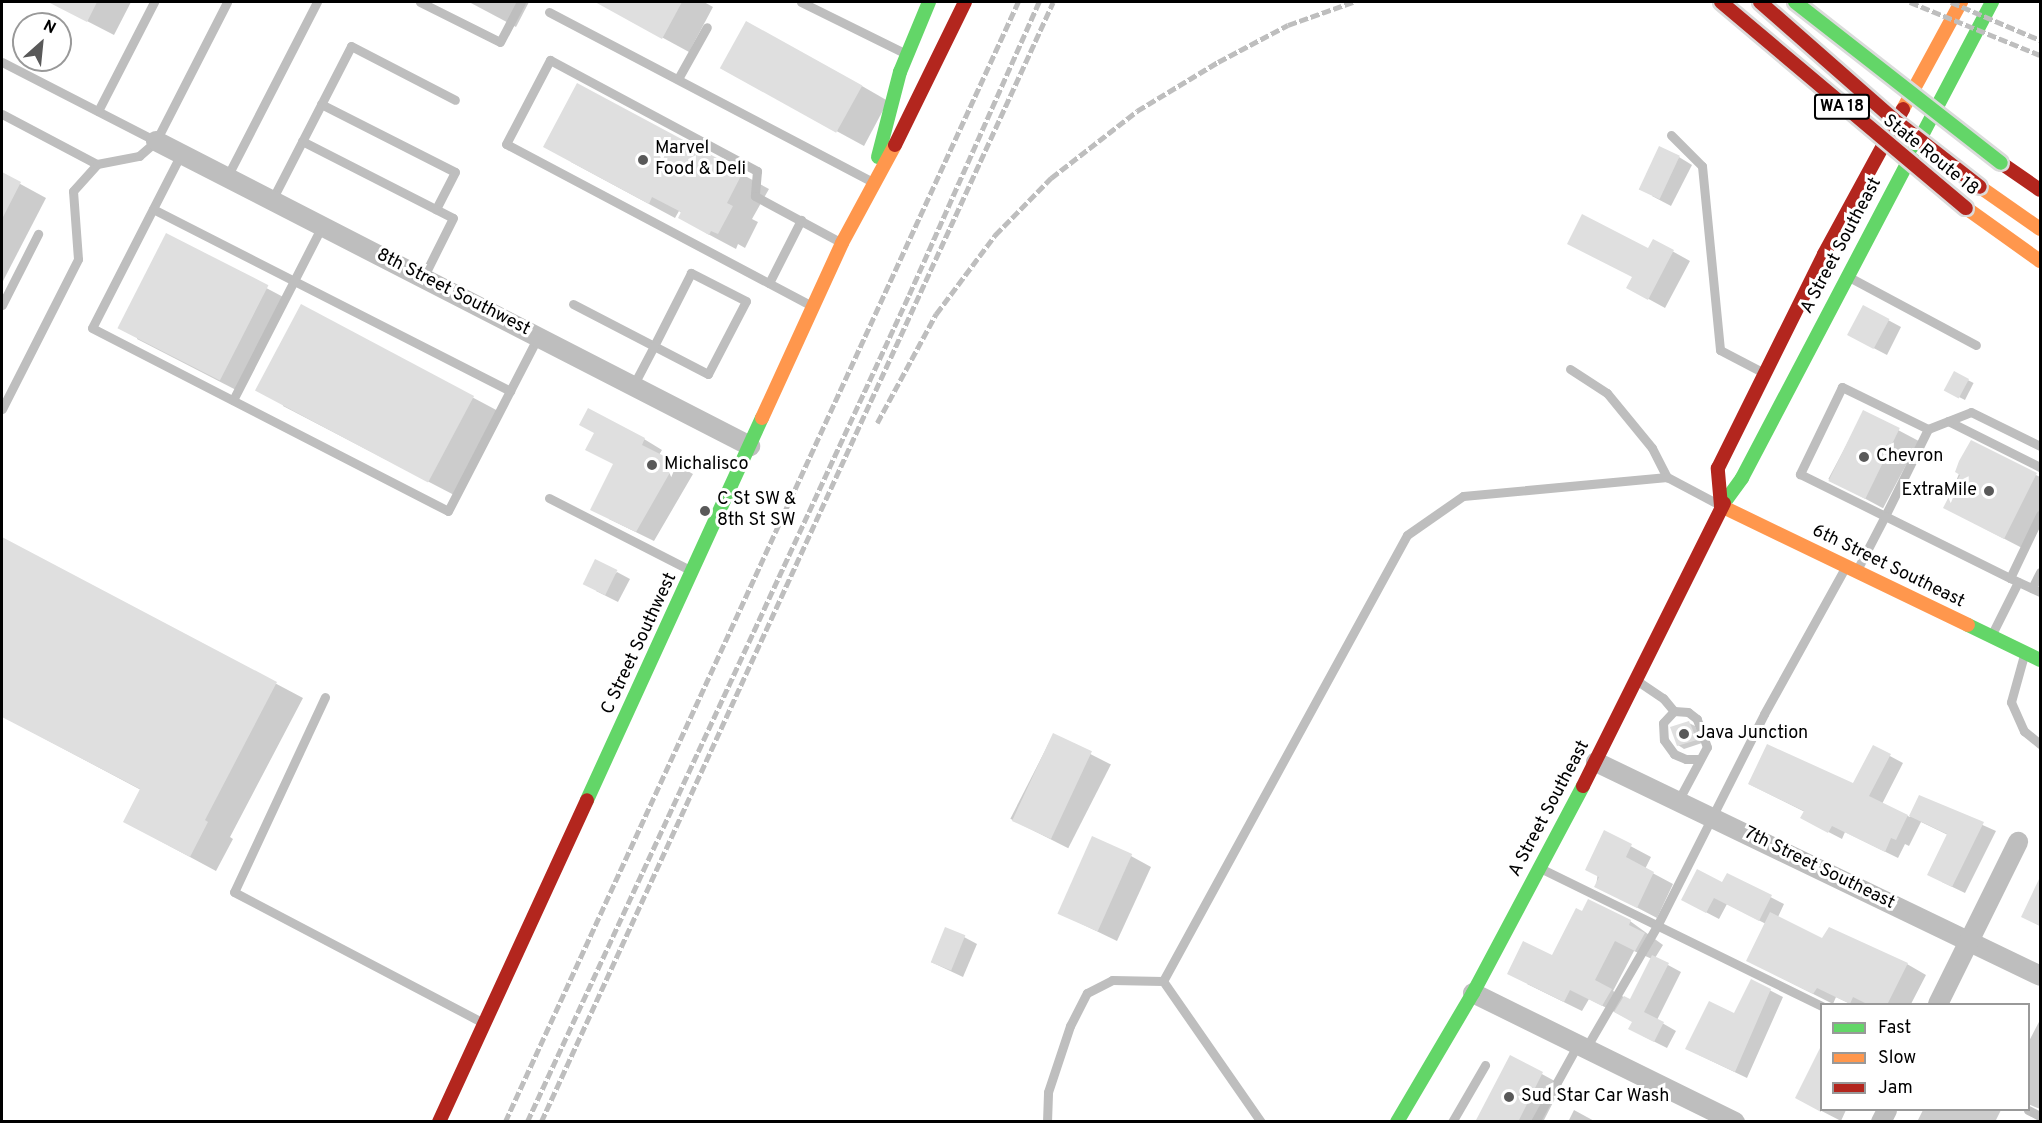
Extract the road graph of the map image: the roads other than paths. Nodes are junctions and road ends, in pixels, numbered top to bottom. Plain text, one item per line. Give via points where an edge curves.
1 (154, 2) edge
2 (227, 2) edge
3 (317, 2) edge
4 (420, 2) edge
5 (520, 2) edge
6 (801, 2) edge
7 (929, 2) edge
8 (965, 2) edge
9 (1721, 2) edge
10 (1760, 2) edge
11 (1795, 2) edge
12 (1961, 2) edge
13 (1992, 2) edge
14 (549, 12) dead end
15 (706, 27) dead end
16 (907, 54) junction
17 (2, 62) edge
18 (680, 77) junction
19 (455, 99) dead end
20 (321, 104) junction
21 (98, 111) junction
22 (2, 114) edge
23 (1671, 135) dead end
24 (156, 141) junction
25 (302, 141) junction
26 (181, 154) junction
27 (97, 164) junction
28 (227, 177) junction
29 (873, 182) junction
30 (2040, 190) edge
31 (272, 200) junction
32 (153, 209) junction
33 (436, 209) junction
34 (801, 220) junction
35 (322, 226) junction
36 (2040, 229) edge
37 (38, 234) dead end
38 (842, 243) junction
39 (2040, 261) edge
40 (1846, 276) junction
41 (423, 278) junction
42 (294, 281) junction
43 (769, 283) junction
44 (573, 304) dead end
45 (2, 306) edge
46 (813, 307) junction
47 (538, 337) junction
48 (1976, 345) dead end
49 (654, 346) junction
50 (1570, 369) dead end
51 (1764, 374) junction
52 (633, 386) junction
53 (510, 392) junction
54 (233, 400) junction
55 (3, 403) edge
56 (1948, 421) junction
57 (1928, 429) junction
58 (750, 446) junction
59 (2040, 446) edge
60 (2040, 467) edge
61 (1667, 477) junction
62 (549, 498) dead end
63 (1720, 506) junction
64 (2040, 515) edge
65 (1885, 516) junction
66 (1851, 569) junction
67 (693, 572) junction
68 (2040, 572) edge
69 (2014, 580) junction
70 (2036, 590) edge
71 (1991, 636) junction
72 (2025, 653) junction
73 (2040, 660) edge
74 (1636, 680) junction
75 (325, 697) dead end
76 (1674, 711) junction
77 (2040, 744) edge
78 (1698, 759) junction
79 (1596, 762) junction
80 (1678, 801) junction
81 (1713, 818) junction
82 (2018, 842) dead end
83 (1540, 868) junction
84 (1657, 926) junction
85 (1969, 941) junction
86 (2040, 976) edge
87 (1163, 981) junction
88 (1473, 993) junction
89 (1939, 1003) edge
90 (1820, 1006) edge
91 (484, 1023) junction
92 (1582, 1046) junction
93 (1485, 1065) dead end
94 (439, 1122) edge
95 (1047, 1122) edge
96 (1261, 1122) edge
97 (1397, 1122) edge
98 (1452, 1122) edge
99 (1536, 1122) edge
100 (1735, 1122) edge

1 - 21 lane
2 - 24 lane
3 - 28 lane
4 - 5 lane via 500,42
6 - 16 lane
7 - 16 main road, C Street Southwest
8 - 29 main road, C Street Southwest via 924,90
9 - 39 main road, State Route 18 / WA 18, bridge via 1966,208
10 - 36 main road, State Route 18 / WA 18, bridge via 1893,119
11 - 30 main road, bridge
12 - 51 main road, A Street Southeast via 1863,180
13 - 40 main road, A Street Southeast
14 - 18 lane
15 - 18 lane
16 - 29 main road, C Street Southwest via 888,108
17 - 21 lane
18 - 29 lane
19 - 20 lane via 351,46
20 - 25 lane
20 - 33 lane via 455,172
21 - 24 lane
22 - 27 lane
23 - 51 lane via 1702,166 1720,350
24 - 26 street, 8th Street Southwest
24 - 27 lane via 139,156
25 - 31 lane
25 - 33 lane
26 - 28 street, 8th Street Southwest
26 - 32 lane
27 - 55 lane via 73,191 78,259 73,274
28 - 31 street, 8th Street Southwest
29 - 38 main road, C Street Southwest
31 - 35 street, 8th Street Southwest
32 - 42 lane
32 - 54 lane via 92,328
33 - 41 lane via 453,218
34 - 38 lane
34 - 43 lane
34 - 43 lane via 755,196 757,171 550,60 506,144
35 - 41 street, 8th Street Southwest
35 - 42 lane
37 - 45 lane
38 - 46 main road, C Street Southwest
40 - 48 lane
40 - 63 main road, A Street Southeast via 1742,478
41 - 47 street, 8th Street Southwest
42 - 53 lane
42 - 54 lane
43 - 46 lane
44 - 49 lane
46 - 58 main road, C Street Southwest
47 - 52 street, 8th Street Southwest
47 - 53 lane
49 - 49 lane via 708,374 746,301 691,273
49 - 52 lane
50 - 61 lane via 1606,393 1652,448
51 - 63 main road, A Street Southeast via 1718,468
52 - 58 street, 8th Street Southwest
53 - 54 lane via 448,511
56 - 57 lane
56 - 59 lane via 1971,412
56 - 60 lane
57 - 65 lane
57 - 65 lane via 1842,387 1800,474
58 - 67 main road, C Street Southwest
61 - 63 lane
61 - 87 lane via 1463,496 1407,535
62 - 67 lane
63 - 66 main road, 6th Street Southeast
63 - 74 main road, A Street Southeast
64 - 69 lane
65 - 66 lane
65 - 69 lane
66 - 71 main road, 6th Street Southeast
66 - 81 lane
67 - 91 main road, C Street Southwest
68 - 70 lane
69 - 70 lane
69 - 71 lane
71 - 72 main road, 6th Street Southeast
72 - 73 main road, 6th Street Southeast
72 - 77 lane via 2015,676 2011,702 2024,731
74 - 76 lane via 1663,698
74 - 79 main road, A Street Southeast
75 - 91 lane via 234,892
76 - 78 lane via 1693,715 1703,727 1707,747
76 - 78 lane via 1663,723 1664,740 1674,754
78 - 80 lane
79 - 80 street, 7th Street Southeast
79 - 83 main road, A Street Southeast
80 - 81 street, 7th Street Southeast
81 - 84 lane
81 - 85 street, 7th Street Southeast
82 - 85 street
83 - 84 lane
83 - 88 main road, A Street Southeast
84 - 90 lane
84 - 92 lane
85 - 86 street, 7th Street Southeast
85 - 89 street
87 - 95 lane via 1112,980 1087,993 1070,1026 1048,1092
87 - 96 lane
88 - 92 street
88 - 97 main road, A Street Southeast
91 - 94 main road, C Street Southwest
92 - 99 lane
92 - 100 street
93 - 98 lane

